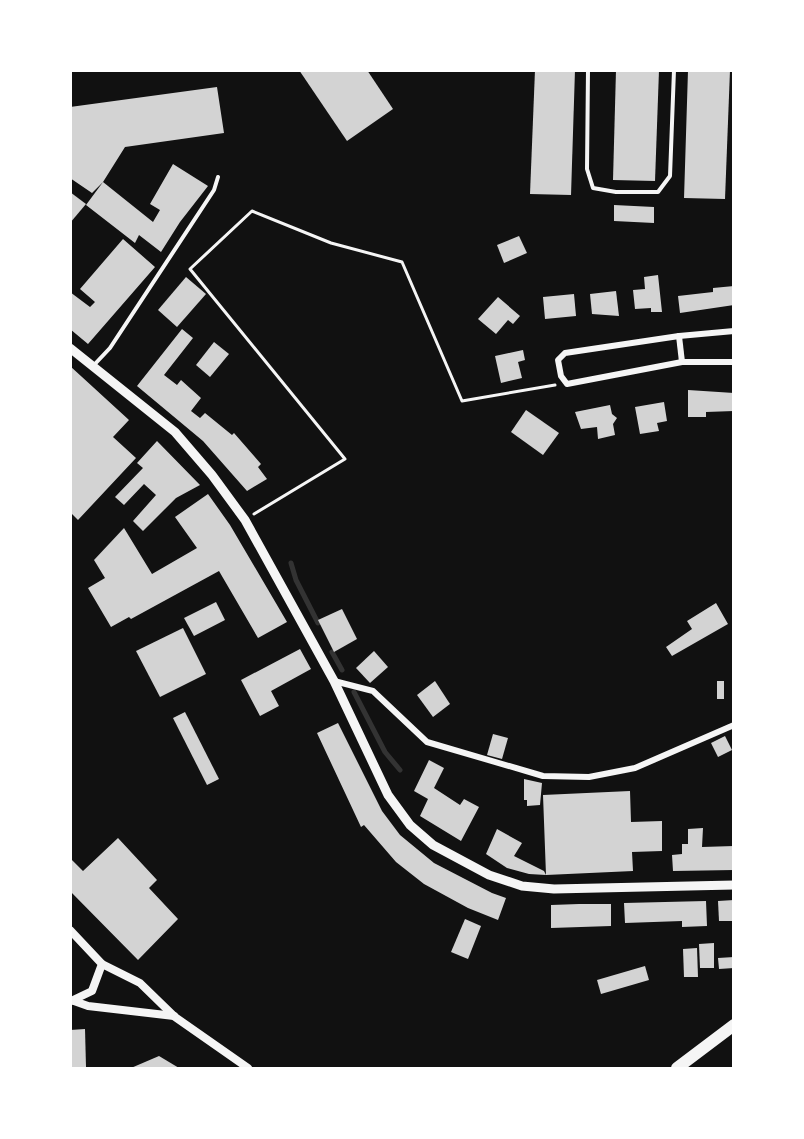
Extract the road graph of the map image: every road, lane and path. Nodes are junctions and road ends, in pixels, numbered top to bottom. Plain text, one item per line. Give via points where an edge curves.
1 (588, 70) edge
2 (674, 70) edge
3 (218, 177) dead end
4 (734, 331) edge
5 (679, 336) junction
6 (70, 348) edge
7 (682, 362) junction
8 (734, 362) edge
9 (93, 366) junction
10 (567, 384) junction
11 (245, 520) junction
12 (334, 681) junction
13 (734, 725) edge
14 (734, 885) edge
15 (70, 930) edge
16 (102, 963) junction
17 (72, 1001) edge
18 (175, 1017) junction
19 (734, 1025) edge
20 (248, 1068) edge
21 (677, 1068) edge

1 - 2 lane via 587,169 593,188 616,192 658,192 670,176
3 - 9 lane via 214,190 110,348
4 - 5 street
5 - 7 street
5 - 10 street via 565,353 558,360
6 - 9 main road
7 - 8 street
7 - 10 street
9 - 11 main road via 175,432
10 - 11 path via 462,401 402,262 331,243 252,210 190,269 345,459
11 - 12 main road
12 - 13 street via 373,691 427,742 543,776 589,777 635,768
12 - 14 main road via 388,795 410,825 458,861 522,886 554,889
15 - 16 street
16 - 17 street via 92,991
16 - 18 street via 140,983
17 - 18 street
18 - 20 street
19 - 21 highway

